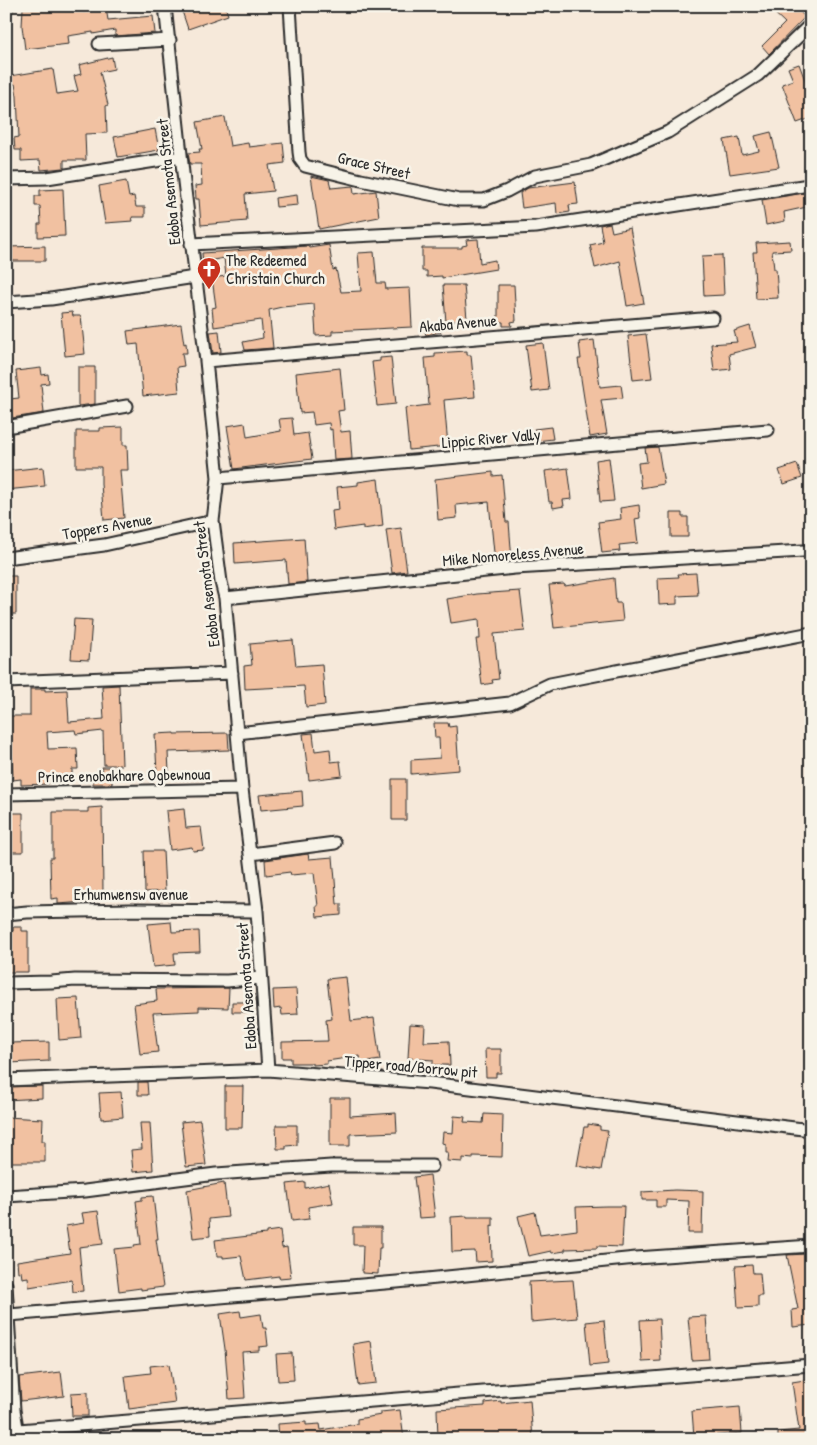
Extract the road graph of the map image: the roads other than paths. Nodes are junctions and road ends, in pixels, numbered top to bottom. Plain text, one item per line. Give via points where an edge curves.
1 (165, 6) edge
2 (290, 6) edge
3 (811, 24) edge
4 (170, 40) junction
5 (99, 44) dead end
6 (181, 157) junction
7 (6, 179) edge
8 (809, 185) dead end
9 (191, 244) junction
10 (195, 277) junction
11 (6, 302) edge
12 (713, 318) dead end
13 (206, 361) junction
14 (126, 406) dead end
15 (6, 427) edge
16 (768, 430) dead end
17 (218, 478) junction
18 (213, 520) junction
19 (803, 551) dead end
20 (6, 558) edge
21 (225, 598) junction
22 (811, 633) edge
23 (232, 673) junction
24 (6, 682) edge
25 (237, 733) junction
26 (242, 789) junction
27 (6, 794) edge
28 (334, 843) dead end
29 (251, 854) junction
30 (257, 911) junction
31 (6, 914) edge
32 (261, 978) junction
33 (6, 983) edge
34 (268, 1070) junction
35 (6, 1080) edge
36 (811, 1130) edge
37 (432, 1166) dead end
38 (6, 1196) edge
39 (811, 1246) edge
40 (6, 1285) edge
41 (9, 1315) junction
42 (811, 1365) edge
43 (585, 1383) dead end
44 (19, 1435) edge

1 - 4 street, Edoba Asemota Street
2 - 3 street, Grace Street via 298,152 305,166 459,200 484,200 535,176 591,165 668,132 758,75
4 - 5 street
4 - 6 street, Edoba Asemota Street
6 - 7 street via 47,178
6 - 9 street, Edoba Asemota Street
8 - 9 street via 536,227
9 - 10 street, Edoba Asemota Street
10 - 11 street via 51,299
10 - 13 street, Edoba Asemota Street
12 - 13 street, Akaba Avenue
13 - 17 street, Edoba Asemota Street
14 - 15 street
16 - 17 street, Lippic River Vally
17 - 18 street, Edoba Asemota Street
18 - 20 street, Toppers Avenue via 104,545
18 - 21 street, Edoba Asemota Street
19 - 21 street, Mike Nomoreless Avenue via 514,568
21 - 23 street, Edoba Asemota Street
22 - 25 street via 550,684 510,702
23 - 24 street
23 - 25 street, Edoba Asemota Street
25 - 26 street, Edoba Asemota Street
26 - 27 street, Prince enobakhare Ogbewnoua
26 - 29 street, Edoba Asemota Street
28 - 29 street
29 - 30 street, Edoba Asemota Street
30 - 31 street, Erhumwensw avenue via 120,910
30 - 32 street, Edoba Asemota Street
32 - 33 street
32 - 34 street, Edoba Asemota Street
34 - 35 street, Tipper road/Borrow pit
34 - 36 street, Tipper road/Borrow pit via 430,1083
37 - 38 street via 331,1166 216,1174 84,1191
39 - 41 street via 636,1258
40 - 41 street
41 - 44 street via 14,1410
42 - 44 street
43 - 44 street via 454,1397 240,1412

